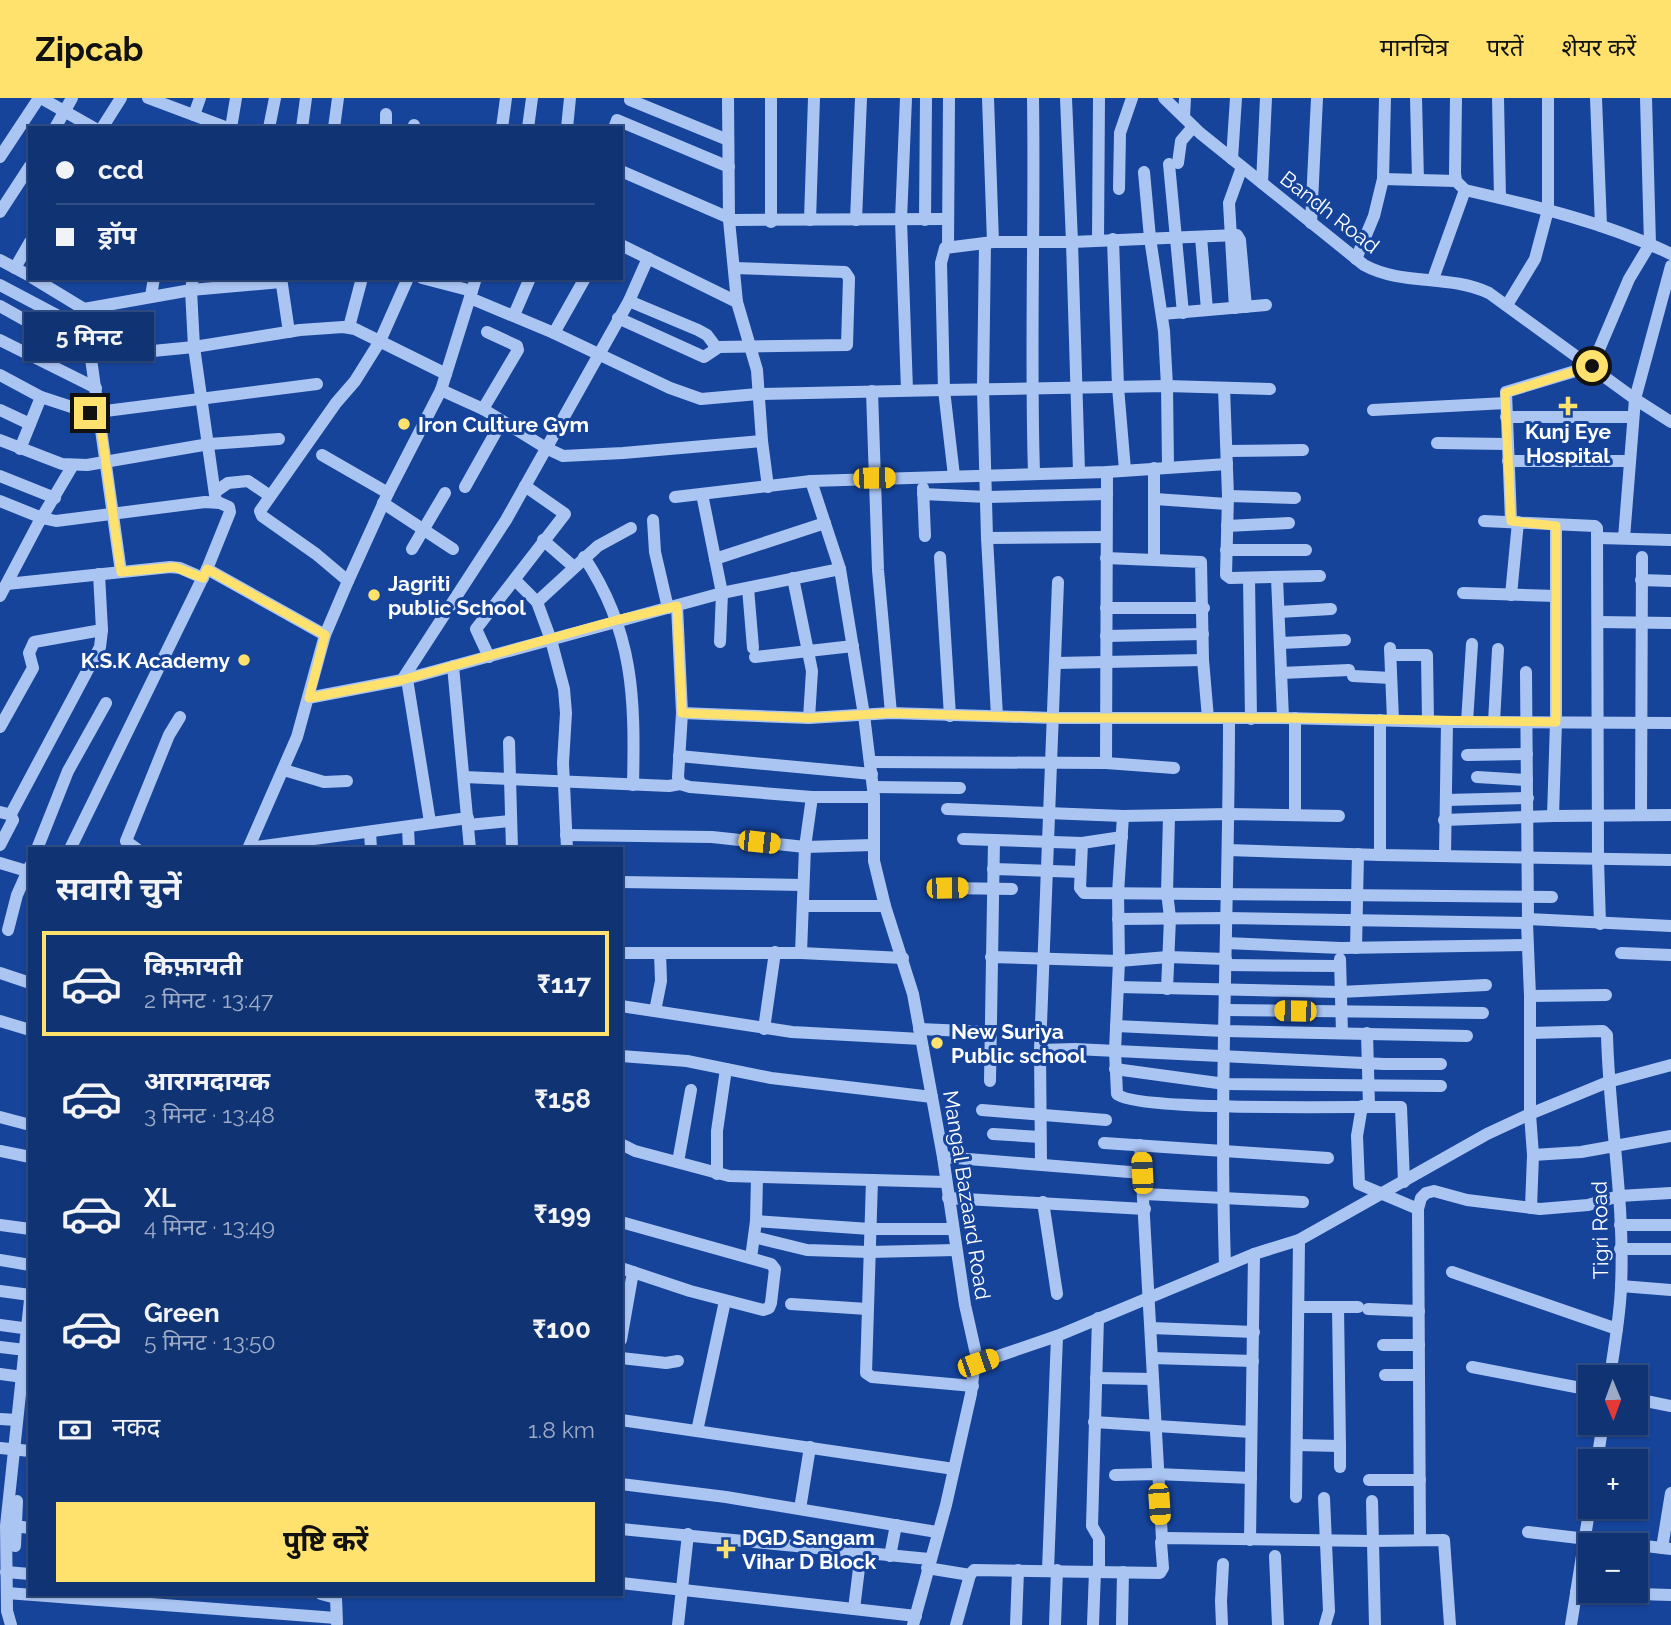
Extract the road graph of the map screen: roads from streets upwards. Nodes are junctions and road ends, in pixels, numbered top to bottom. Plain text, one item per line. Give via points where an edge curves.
1 (40, 98) edge
2 (72, 98) edge
3 (121, 98) edge
4 (148, 98) edge
5 (200, 98) edge
6 (236, 98) edge
7 (275, 98) edge
8 (306, 98) edge
9 (338, 98) edge
10 (506, 98) edge
11 (532, 98) edge
12 (570, 98) edge
13 (728, 98) edge
14 (771, 98) edge
15 (814, 98) edge
16 (861, 98) edge
17 (906, 98) edge
18 (926, 98) edge
19 (949, 98) edge
20 (988, 98) edge
21 (1033, 98) edge
22 (1066, 98) edge
23 (1099, 98) edge
24 (1132, 98) edge
25 (1164, 98) edge
26 (1185, 98) edge
27 (1236, 98) edge
28 (1266, 98) edge
29 (1317, 98) edge
30 (1385, 98) edge
31 (1416, 98) edge
32 (1456, 98) edge
33 (1499, 98) edge
34 (1548, 98) edge
35 (1597, 98) edge
36 (1646, 98) edge
37 (630, 100) dead end
38 (166, 101) edge
39 (65, 112) junction
40 (386, 114) dead end
41 (194, 115) junction
42 (1188, 122) junction
43 (56, 126) edge
44 (90, 126) edge
45 (103, 126) edge
46 (224, 126) edge
47 (229, 126) edge
48 (269, 126) edge
49 (302, 126) edge
50 (334, 126) edge
51 (386, 126) edge
52 (502, 126) edge
53 (528, 126) edge
54 (567, 126) edge
55 (614, 126) edge
56 (1099, 133) junction
57 (1120, 133) junction
58 (728, 140) junction
59 (0, 157) edge
60 (1237, 163) junction
61 (729, 167) junction
62 (28, 169) edge
63 (623, 172) edge
64 (1144, 172) dead end
65 (1383, 179) junction
66 (1418, 180) junction
67 (1262, 183) junction
68 (1461, 185) junction
69 (1119, 189) dead end
70 (1500, 198) junction
71 (1548, 210) junction
72 (0, 212) edge
73 (947, 219) junction
74 (729, 220) junction
75 (810, 220) junction
76 (856, 220) junction
77 (901, 220) junction
78 (925, 220) junction
79 (771, 222) junction
80 (1311, 223) junction
81 (1601, 226) junction
82 (1230, 236) junction
83 (1201, 237) junction
84 (1150, 238) junction
85 (1177, 238) junction
86 (1113, 239) junction
87 (1098, 240) junction
88 (1035, 241) junction
89 (989, 242) junction
90 (1072, 242) junction
91 (1650, 244) junction
92 (28, 245) edge
93 (623, 245) edge
94 (948, 246) junction
95 (1671, 254) edge
96 (648, 258) junction
97 (1356, 259) junction
98 (0, 260) edge
99 (1671, 266) edge
100 (15, 268) junction
101 (734, 268) junction
102 (28, 275) edge
103 (1433, 279) junction
104 (154, 280) edge
105 (281, 280) edge
106 (361, 280) edge
107 (407, 280) edge
108 (431, 280) edge
109 (529, 280) edge
110 (584, 280) edge
111 (51, 283) edge
112 (192, 284) edge
113 (0, 285) edge
114 (472, 289) edge
115 (151, 296) junction
116 (629, 301) junction
117 (737, 302) junction
118 (1507, 304) junction
119 (1266, 305) dead end
120 (0, 306) edge
121 (1240, 307) junction
122 (84, 309) junction
123 (1207, 310) junction
124 (1183, 313) junction
125 (1162, 314) junction
126 (514, 315) junction
127 (618, 318) junction
128 (349, 327) junction
129 (87, 331) junction
130 (289, 332) junction
131 (487, 332) dead end
132 (554, 332) junction
133 (0, 340) edge
134 (380, 341) junction
135 (194, 347) junction
136 (716, 347) junction
137 (751, 348) junction
138 (597, 354) junction
139 (91, 357) junction
140 (1592, 366) junction
141 (446, 374) junction
142 (0, 375) edge
143 (317, 384) dead end
144 (1167, 386) junction
145 (1118, 387) junction
146 (96, 388) junction
147 (1032, 388) junction
148 (1077, 388) junction
149 (1224, 388) junction
150 (983, 389) junction
151 (1270, 389) dead end
152 (442, 390) junction
153 (907, 390) junction
154 (944, 390) junction
155 (872, 391) junction
156 (758, 394) junction
157 (41, 397) junction
158 (202, 398) junction
159 (1635, 399) junction
160 (1506, 403) junction
161 (483, 409) junction
162 (0, 410) edge
163 (1373, 410) dead end
164 (99, 413) junction
165 (1506, 417) junction
166 (1633, 417) junction
167 (502, 421) junction
168 (1671, 422) edge
169 (30, 424) junction
170 (279, 439) dead end
171 (0, 440) edge
172 (762, 441) junction
173 (1437, 443) dead end
174 (209, 444) junction
175 (1506, 444) junction
176 (20, 449) junction
177 (546, 449) junction
178 (1303, 450) dead end
179 (322, 455) dead end
180 (1227, 458) junction
181 (1508, 461) junction
182 (1629, 461) junction
183 (107, 462) junction
184 (74, 465) junction
185 (1161, 467) junction
186 (1125, 470) junction
187 (1079, 472) junction
188 (1107, 472) junction
189 (1034, 473) junction
190 (987, 475) junction
191 (0, 476) edge
192 (954, 476) junction
193 (922, 477) junction
194 (874, 478) junction
195 (811, 481) junction
196 (525, 486) junction
197 (768, 486) junction
198 (465, 487) dead end
199 (445, 493) dead end
200 (923, 494) junction
201 (1107, 494) junction
202 (702, 495) junction
203 (270, 496) junction
204 (216, 497) junction
205 (675, 497) dead end
206 (987, 497) junction
207 (55, 498) junction
208 (385, 498) junction
209 (1295, 498) dead end
210 (1155, 499) junction
211 (1227, 500) junction
212 (0, 501) edge
213 (112, 514) junction
214 (42, 518) junction
215 (653, 520) dead end
216 (1484, 521) dead end
217 (1515, 522) junction
218 (825, 523) junction
219 (1289, 523) dead end
220 (1227, 526) junction
221 (1556, 526) junction
222 (631, 528) dead end
223 (424, 530) junction
224 (925, 536) dead end
225 (1106, 537) junction
226 (987, 538) junction
227 (1599, 538) junction
228 (1624, 538) junction
229 (544, 540) junction
230 (1671, 540) edge
231 (412, 549) dead end
232 (453, 549) dead end
233 (1226, 550) junction
234 (1306, 550) dead end
235 (584, 557) junction
236 (940, 557) dead end
237 (1642, 557) dead end
238 (1106, 558) junction
239 (1154, 558) junction
240 (715, 559) junction
241 (574, 566) junction
242 (840, 569) junction
243 (121, 572) junction
244 (205, 573) junction
245 (99, 574) junction
246 (1320, 576) dead end
247 (793, 578) junction
248 (1277, 578) junction
249 (1248, 579) junction
250 (515, 580) junction
251 (1641, 580) junction
252 (348, 581) junction
253 (1671, 581) edge
254 (1058, 582) dead end
255 (6, 584) junction
256 (748, 588) junction
257 (722, 593) junction
258 (1463, 593) dead end
259 (1511, 595) junction
260 (0, 596) edge
261 (1556, 596) junction
262 (537, 602) junction
263 (672, 607) junction
264 (1106, 608) junction
265 (1204, 608) junction
266 (1331, 609) dead end
267 (1279, 612) junction
268 (617, 620) junction
269 (1598, 622) junction
270 (1671, 622) edge
271 (1641, 623) junction
272 (102, 630) junction
273 (1203, 634) junction
274 (325, 635) junction
275 (1106, 636) junction
276 (551, 640) junction
277 (1345, 640) dead end
278 (720, 642) dead end
279 (1281, 643) junction
280 (1472, 644) dead end
281 (853, 646) junction
282 (1498, 649) dead end
283 (808, 653) junction
284 (489, 657) junction
285 (1203, 660) junction
286 (1106, 662) junction
287 (1056, 663) junction
288 (453, 666) junction
289 (1526, 672) dead end
290 (1281, 673) junction
291 (1391, 678) junction
292 (405, 679) junction
293 (309, 698) junction
294 (106, 704) dead end
295 (682, 713) junction
296 (891, 713) junction
297 (864, 715) junction
298 (950, 716) junction
299 (997, 716) junction
300 (180, 717) dead end
301 (1107, 717) junction
302 (809, 718) junction
303 (1053, 718) junction
304 (1208, 718) junction
305 (1229, 718) junction
306 (1289, 718) junction
307 (1251, 719) junction
308 (1387, 720) junction
309 (1428, 721) junction
310 (1447, 722) junction
311 (1467, 722) junction
312 (1494, 722) junction
313 (1527, 722) junction
314 (1556, 722) junction
315 (1597, 723) junction
316 (1640, 723) junction
317 (1671, 723) edge
318 (0, 727) edge
319 (509, 742) dead end
320 (1527, 754) junction
321 (1467, 755) dead end
322 (679, 756) junction
323 (1052, 763) junction
324 (1106, 763) junction
325 (1174, 768) dead end
326 (284, 770) junction
327 (464, 777) junction
328 (1477, 777) dead end
329 (510, 778) junction
330 (872, 780) junction
331 (1527, 780) junction
332 (347, 781) dead end
333 (564, 781) junction
334 (681, 784) junction
335 (632, 785) junction
336 (960, 788) dead end
337 (812, 797) junction
338 (1528, 799) junction
339 (1446, 800) junction
340 (947, 809) dead end
341 (1051, 812) junction
342 (5, 813) edge
343 (1229, 814) junction
344 (1295, 815) junction
345 (1598, 815) junction
346 (1641, 815) junction
347 (1671, 815) edge
348 (1123, 816) junction
349 (1339, 816) dead end
350 (1553, 816) junction
351 (1169, 817) junction
352 (1528, 817) junction
353 (1444, 820) junction
354 (468, 821) junction
355 (511, 821) junction
356 (430, 822) junction
357 (408, 828) junction
358 (370, 832) junction
359 (340, 834) junction
360 (566, 835) junction
361 (1122, 837) junction
362 (963, 839) dead end
363 (994, 840) junction
364 (1050, 842) junction
365 (1082, 843) junction
366 (0, 845) edge
367 (873, 845) junction
368 (38, 847) edge
369 (72, 847) edge
370 (134, 847) edge
371 (248, 847) edge
372 (255, 847) edge
373 (341, 847) edge
374 (371, 847) edge
375 (410, 847) edge
376 (470, 847) edge
377 (512, 847) edge
378 (567, 847) edge
379 (805, 847) junction
380 (1228, 850) junction
381 (1358, 855) junction
382 (1380, 855) junction
383 (1445, 856) junction
384 (1525, 858) junction
385 (1598, 860) junction
386 (1671, 860) edge
387 (0, 863) edge
388 (993, 869) junction
389 (28, 870) edge
390 (28, 872) edge
391 (1048, 872) junction
392 (1080, 872) junction
393 (623, 882) edge
394 (803, 885) junction
395 (947, 888) dead end
396 (993, 888) junction
397 (1012, 888) dead end
398 (1167, 892) junction
399 (1227, 892) junction
400 (1118, 893) junction
401 (1356, 896) junction
402 (1527, 897) junction
403 (1552, 897) dead end
404 (804, 906) junction
405 (885, 906) junction
406 (1170, 918) junction
407 (1226, 918) junction
408 (1118, 919) junction
409 (1355, 921) junction
410 (1527, 921) junction
411 (1600, 923) junction
412 (1671, 926) edge
413 (8, 930) dead end
414 (1226, 943) junction
415 (1527, 945) junction
416 (1341, 948) junction
417 (1356, 948) junction
418 (623, 953) edge
419 (660, 953) junction
420 (775, 953) junction
421 (802, 953) junction
422 (1621, 953) dead end
423 (1671, 955) edge
424 (992, 957) junction
425 (1168, 957) junction
426 (902, 958) junction
427 (1045, 959) junction
428 (1119, 961) junction
429 (1226, 962) junction
430 (1339, 967) junction
431 (0, 973) edge
432 (28, 982) edge
433 (1486, 985) dead end
434 (1118, 987) junction
435 (1167, 989) junction
436 (1226, 991) junction
437 (1340, 992) junction
438 (1606, 995) dead end
439 (1530, 996) junction
440 (623, 1006) edge
441 (1225, 1010) junction
442 (654, 1011) junction
443 (1341, 1012) junction
444 (1483, 1013) dead end
445 (0, 1021) edge
446 (1116, 1026) junction
447 (28, 1029) edge
448 (764, 1029) junction
449 (1224, 1031) junction
450 (990, 1032) junction
451 (1342, 1033) junction
452 (1367, 1033) junction
453 (1530, 1033) junction
454 (920, 1034) junction
455 (1467, 1036) dead end
456 (1040, 1050) junction
457 (1115, 1051) junction
458 (623, 1056) edge
459 (1225, 1057) junction
460 (1368, 1063) junction
461 (1441, 1064) dead end
462 (1671, 1065) edge
463 (726, 1069) junction
464 (1115, 1069) junction
465 (990, 1081) dead end
466 (1608, 1083) junction
467 (1225, 1084) junction
468 (1369, 1086) junction
469 (1441, 1086) dead end
470 (691, 1090) dead end
471 (932, 1097) junction
472 (1225, 1106) junction
473 (1366, 1106) junction
474 (982, 1110) dead end
475 (1040, 1113) junction
476 (1530, 1114) junction
477 (0, 1117) edge
478 (1106, 1120) dead end
479 (28, 1124) edge
480 (993, 1134) dead end
481 (1671, 1136) edge
482 (1040, 1137) junction
483 (1104, 1143) dead end
484 (623, 1145) edge
485 (1140, 1145) junction
486 (1616, 1146) junction
487 (0, 1151) edge
488 (1224, 1152) junction
489 (1533, 1156) junction
490 (28, 1157) edge
491 (943, 1157) junction
492 (1328, 1158) dead end
493 (678, 1162) junction
494 (1041, 1164) junction
495 (1142, 1173) junction
496 (717, 1174) junction
497 (757, 1177) junction
498 (872, 1180) junction
499 (946, 1182) junction
500 (1404, 1182) junction
501 (1671, 1193) edge
502 (1144, 1194) junction
503 (1384, 1194) junction
504 (1619, 1196) junction
505 (948, 1198) junction
506 (1223, 1198) junction
507 (1044, 1202) junction
508 (1303, 1202) dead end
509 (1531, 1208) junction
510 (1145, 1209) junction
511 (1418, 1209) junction
512 (756, 1221) junction
513 (623, 1223) edge
514 (0, 1225) edge
515 (1620, 1225) junction
516 (1671, 1225) edge
517 (28, 1229) edge
518 (870, 1229) junction
519 (953, 1229) junction
520 (754, 1237) junction
521 (1299, 1240) junction
522 (1620, 1248) junction
523 (1671, 1249) edge
524 (956, 1250) junction
525 (869, 1252) junction
526 (1254, 1254) junction
527 (751, 1258) junction
528 (0, 1260) edge
529 (28, 1265) edge
530 (1226, 1266) junction
531 (627, 1270) edge
532 (1452, 1272) dead end
533 (1621, 1286) junction
534 (1671, 1290) edge
535 (0, 1291) edge
536 (1057, 1294) dead end
537 (28, 1297) edge
538 (1150, 1297) junction
539 (725, 1301) junction
540 (791, 1304) dead end
541 (1299, 1307) junction
542 (1338, 1307) junction
543 (867, 1309) junction
544 (1419, 1311) junction
545 (623, 1317) edge
546 (1098, 1318) junction
547 (0, 1325) edge
548 (1151, 1328) junction
549 (28, 1329) edge
550 (1617, 1329) junction
551 (1254, 1332) junction
552 (1057, 1336) junction
553 (1383, 1345) dead end
554 (1419, 1345) junction
555 (0, 1347) edge
556 (28, 1349) edge
557 (623, 1358) edge
558 (1152, 1358) junction
559 (678, 1361) dead end
560 (1253, 1361) junction
561 (978, 1363) junction
562 (1612, 1365) edge
563 (1472, 1367) dead end
564 (0, 1374) edge
565 (1385, 1375) dead end
566 (1419, 1375) junction
567 (26, 1378) edge
568 (1096, 1378) junction
569 (1153, 1379) junction
570 (972, 1386) junction
571 (1578, 1387) edge
572 (1648, 1401) edge
573 (1671, 1406) edge
574 (0, 1419) edge
575 (17, 1420) junction
576 (623, 1420) edge
577 (1094, 1422) junction
578 (1156, 1426) junction
579 (697, 1431) junction
580 (1251, 1432) junction
581 (1297, 1445) junction
582 (1340, 1446) junction
583 (810, 1447) junction
584 (0, 1448) edge
585 (22, 1450) edge
586 (1340, 1467) dead end
587 (954, 1469) junction
588 (1157, 1474) junction
589 (1115, 1475) dead end
590 (1251, 1478) junction
591 (1369, 1480) dead end
592 (1420, 1480) junction
593 (623, 1484) edge
594 (1671, 1493) edge
595 (1296, 1497) dead end
596 (1324, 1498) dead end
597 (1372, 1501) dead end
598 (14, 1503) edge
599 (800, 1509) junction
600 (896, 1525) junction
601 (15, 1526) junction
602 (28, 1528) edge
603 (623, 1529) edge
604 (937, 1532) junction
605 (1528, 1532) dead end
606 (688, 1534) junction
607 (1578, 1537) edge
608 (3, 1538) edge
609 (1162, 1539) junction
610 (1250, 1540) junction
611 (1420, 1540) junction
612 (1326, 1541) junction
613 (1372, 1541) junction
614 (1648, 1546) edge
615 (1667, 1549) edge
616 (861, 1552) junction
617 (890, 1556) junction
618 (1275, 1556) dead end
619 (928, 1563) junction
620 (1223, 1564) dead end
621 (1018, 1570) junction
622 (1052, 1570) junction
623 (1097, 1571) junction
624 (1123, 1572) junction
625 (10, 1573) junction
626 (28, 1574) edge
627 (970, 1575) junction
628 (1578, 1580) edge
629 (623, 1583) edge
630 (683, 1589) junction
631 (1576, 1592) junction
632 (11, 1593) junction
633 (28, 1595) edge
634 (1671, 1595) edge
635 (45, 1596) edge
636 (333, 1596) edge
637 (854, 1609) junction
638 (914, 1621) edge
639 (336, 1622) edge
640 (7, 1623) edge
641 (678, 1625) edge
642 (956, 1625) edge
643 (1016, 1625) edge
644 (1055, 1625) edge
645 (1093, 1625) edge
646 (1122, 1625) edge
647 (1222, 1625) edge
648 (1278, 1625) edge
649 (1325, 1625) edge
650 (1375, 1625) edge
651 (1450, 1625) edge
652 (1571, 1625) edge

1 - 39 street
1 - 59 street
2 - 39 street
3 - 45 street
4 - 38 street
5 - 41 street
6 - 47 street
7 - 48 street
8 - 49 street
9 - 50 street
10 - 52 street
11 - 53 street
12 - 54 street
13 - 58 street
14 - 79 street
15 - 75 street
16 - 76 street
17 - 77 street
18 - 78 street
19 - 73 street
20 - 89 street
21 - 88 street
22 - 90 street
23 - 56 street
24 - 57 street
25 - 42 street, Bandh Road
26 - 42 street
27 - 60 street
28 - 67 street
29 - 80 street
30 - 65 street
31 - 66 street
32 - 68 street
33 - 70 street
34 - 71 street
35 - 81 street
36 - 91 street
37 - 58 street
38 - 41 street
39 - 43 street
39 - 44 street
40 - 51 street
41 - 46 street
42 - 60 street, Bandh Road
42 - 85 street via 1173,164
55 - 61 street via 618,120
56 - 57 street
56 - 87 street
57 - 69 street
58 - 61 street
60 - 67 street, Bandh Road
60 - 82 street via 1229,203
61 - 74 street
62 - 72 street
63 - 74 street
64 - 84 street
65 - 66 street
65 - 97 street
66 - 68 street
67 - 80 street, Bandh Road
68 - 70 street
68 - 103 street
70 - 71 street
71 - 81 street
71 - 118 street via 1535,259
73 - 78 street
73 - 94 street
74 - 79 street
74 - 101 street
75 - 76 street
75 - 79 street
76 - 77 street
77 - 78 street
77 - 153 street
80 - 97 street, Bandh Road
81 - 91 street
82 - 83 street
82 - 121 street via 1240,238
83 - 85 street
83 - 123 street
84 - 85 street
84 - 86 street
84 - 125 street
85 - 124 street
86 - 87 street
86 - 145 street
87 - 90 street
88 - 89 street
88 - 90 street
88 - 147 street
89 - 94 street
89 - 150 street
90 - 148 street
91 - 95 street
91 - 140 street via 1629,279
92 - 100 street
93 - 96 street
94 - 154 street via 941,263
96 - 116 street
96 - 117 street
97 - 103 street, Bandh Road via 1379,273
98 - 100 street
99 - 159 street
100 - 102 street
101 - 117 street
101 - 137 street via 840,270 848,275 847,345
103 - 118 street, Bandh Road via 1476,287
104 - 115 street
105 - 112 street
105 - 130 street
106 - 128 street
107 - 134 street
108 - 114 street
109 - 126 street
110 - 132 street
111 - 122 street
112 - 115 street
112 - 135 street
113 - 129 street
114 - 126 street
114 - 141 street
115 - 122 street
116 - 127 street
116 - 136 street via 698,330
117 - 137 street
118 - 140 street, Bandh Road
119 - 121 street
120 - 139 street
121 - 123 street
122 - 129 street
123 - 124 street
124 - 125 street
125 - 144 street
126 - 132 street
127 - 136 street via 702,357
127 - 138 street
128 - 130 street
128 - 134 street
129 - 139 street
130 - 135 street
131 - 161 street via 519,347
132 - 138 street
133 - 146 street
134 - 141 street
134 - 203 street
135 - 139 street
135 - 158 street
136 - 137 street
137 - 156 street
138 - 156 street via 693,398
138 - 177 street
139 - 146 street
140 - 159 street, Bandh Road
140 - 160 street via 1506,391
141 - 152 street
142 - 157 street
143 - 158 street
144 - 145 street
144 - 149 street
144 - 185 street
145 - 148 street
145 - 186 street
146 - 164 street
147 - 148 street
147 - 150 street
147 - 189 street
148 - 187 street
149 - 151 street
149 - 180 street
150 - 154 street
150 - 190 street
152 - 161 street
152 - 208 street
153 - 154 street
153 - 155 street
154 - 192 street
155 - 156 street
155 - 194 street
156 - 172 street
157 - 164 street via 81,412
157 - 169 street
158 - 164 street
158 - 174 street
159 - 166 street
159 - 168 street, Bandh Road
160 - 163 street
160 - 165 street
161 - 167 street
162 - 169 street
164 - 183 street
165 - 166 street
165 - 175 street
166 - 182 street
167 - 177 street
167 - 198 street
169 - 176 street
170 - 174 street
171 - 176 street
172 - 177 street via 567,456
172 - 197 street
173 - 175 street
174 - 183 street
174 - 204 street
175 - 181 street
176 - 184 street
177 - 196 street
178 - 180 street
179 - 208 street
180 - 185 street
180 - 211 street
181 - 182 street
181 - 217 street
182 - 228 street
183 - 184 street
183 - 213 street
184 - 207 street
185 - 186 street
185 - 210 street
186 - 188 street
187 - 188 street
187 - 189 street
188 - 201 street
189 - 190 street
190 - 192 street
190 - 206 street
191 - 207 street
192 - 193 street
193 - 194 street
193 - 200 street
194 - 195 street
194 - 296 street
195 - 197 street
195 - 218 street, Mangal Bazaard Road
196 - 229 street via 565,514
196 - 292 street
197 - 202 street
199 - 223 street
200 - 206 street
200 - 224 street
201 - 206 street
201 - 225 street
202 - 205 street
202 - 240 street
203 - 204 street via 248,481 228,483
203 - 252 street via 260,511 262,516
204 - 213 street
204 - 244 street via 230,512
206 - 226 street
207 - 214 street
208 - 223 street
208 - 252 street
209 - 211 street
210 - 211 street
210 - 239 street
211 - 220 street
212 - 214 street
213 - 214 street via 56,521
213 - 243 street
214 - 255 street
215 - 263 street via 655,552
216 - 217 street
217 - 221 street
217 - 259 street
218 - 240 street
218 - 242 street, Mangal Bazaard Road
219 - 220 street
220 - 233 street
221 - 227 street via 1595,526
221 - 261 street
222 - 235 street
223 - 231 street
223 - 232 street
225 - 226 street
225 - 238 street
226 - 299 street
227 - 228 street
227 - 269 street
228 - 230 street
229 - 241 street
229 - 250 street
233 - 234 street
233 - 249 street via 1227,578
235 - 241 street
235 - 268 street
236 - 298 street
237 - 251 street
238 - 239 street
238 - 264 street
239 - 265 street via 1201,562
240 - 257 street
241 - 262 street
242 - 247 street
242 - 281 street, Mangal Bazaard Road
243 - 244 street via 175,567
243 - 245 street
244 - 274 street
244 - 369 street
245 - 255 street
245 - 272 street
246 - 248 street
247 - 256 street
247 - 283 street
248 - 249 street
248 - 267 street
249 - 307 street
250 - 262 street
250 - 284 street via 476,629
251 - 253 street
251 - 271 street
252 - 274 street
254 - 287 street
255 - 260 street
256 - 257 street
256 - 283 street via 754,653
257 - 263 street
257 - 278 street
258 - 259 street
259 - 261 street
261 - 314 street
262 - 276 street
263 - 268 street
263 - 295 street
264 - 265 street
264 - 275 street
265 - 273 street
266 - 267 street
267 - 279 street
268 - 276 street
268 - 335 street via 634,705
269 - 271 street
269 - 315 street
270 - 271 street
271 - 316 street
272 - 318 street via 34,642 29,653 33,667
272 - 342 street via 100,647
273 - 275 street
273 - 285 street
274 - 293 street
275 - 286 street
276 - 284 street
276 - 333 street via 565,697
277 - 279 street
279 - 290 street
280 - 311 street
281 - 283 street
281 - 297 street, Mangal Bazaard Road
282 - 312 street
283 - 302 street via 812,671
284 - 288 street
285 - 286 street
285 - 304 street
286 - 287 street
286 - 301 street
287 - 303 street
288 - 292 street
288 - 327 street
289 - 313 street
290 - 291 street
290 - 306 street
291 - 308 street
291 - 309 street via 1391,652 1427,655
292 - 293 street
292 - 356 street
293 - 326 street
294 - 368 street via 68,771
295 - 302 street
295 - 322 street
296 - 297 street
296 - 298 street
297 - 302 street
297 - 330 street, Mangal Bazaard Road
298 - 299 street
299 - 303 street
300 - 370 street via 126,841
301 - 303 street
301 - 304 street
301 - 324 street
303 - 323 street
304 - 305 street
305 - 307 street
305 - 343 street
306 - 307 street
306 - 308 street
306 - 344 street
308 - 309 street
308 - 382 street
309 - 310 street
310 - 311 street
310 - 339 street
311 - 312 street
312 - 313 street
313 - 314 street
313 - 320 street
314 - 315 street
314 - 350 street
315 - 316 street
315 - 345 street
316 - 317 street
316 - 346 street
319 - 329 street
320 - 321 street
320 - 331 street
322 - 330 street
322 - 334 street
323 - 324 street
323 - 330 street
323 - 341 street
324 - 325 street
326 - 332 street via 324,782
326 - 371 street
327 - 329 street
327 - 354 street
328 - 331 street
329 - 333 street
329 - 355 street
330 - 336 street
330 - 337 street
330 - 367 street, Mangal Bazaard Road
331 - 338 street
333 - 335 street
333 - 360 street
334 - 335 street
334 - 337 street
337 - 379 street
338 - 339 street
338 - 352 street
339 - 353 street
340 - 341 street
341 - 348 street
341 - 364 street
342 - 366 street via 13,820
343 - 344 street
343 - 351 street
343 - 380 street
344 - 349 street
345 - 346 street
345 - 350 street
345 - 385 street
346 - 347 street
348 - 351 street
348 - 361 street
350 - 352 street
351 - 398 street
352 - 353 street
352 - 384 street
353 - 383 street
354 - 355 street
354 - 356 street
354 - 376 street
355 - 377 street
356 - 357 street
357 - 358 street
357 - 375 street
358 - 359 street
358 - 374 street
359 - 372 street
359 - 373 street
360 - 378 street
360 - 379 street via 712,837
361 - 365 street
361 - 400 street
362 - 363 street
363 - 364 street
363 - 388 street
364 - 365 street
364 - 391 street
365 - 392 street
367 - 379 street
367 - 405 street, Mangal Bazaard Road
379 - 394 street
380 - 381 street
380 - 399 street
381 - 382 street
381 - 401 street
382 - 383 street
383 - 384 street
384 - 385 street
384 - 402 street
385 - 386 street
385 - 411 street
387 - 389 street
388 - 391 street
388 - 396 street
390 - 413 street
391 - 392 street
391 - 427 street
392 - 400 street via 1081,892
393 - 394 street
394 - 404 street
395 - 396 street
396 - 397 street
396 - 424 street
398 - 399 street
398 - 400 street
398 - 406 street
399 - 401 street
399 - 407 street
400 - 408 street
401 - 402 street
401 - 409 street
402 - 403 street
402 - 410 street
404 - 405 street
404 - 421 street
405 - 426 street, Mangal Bazaard Road
406 - 407 street
406 - 408 street
406 - 425 street
407 - 409 street
407 - 414 street
408 - 428 street
409 - 410 street
409 - 417 street
410 - 411 street
410 - 415 street
411 - 412 street
414 - 416 street
414 - 429 street
415 - 417 street
415 - 439 street
416 - 417 street
416 - 430 street
418 - 419 street
419 - 420 street
419 - 442 street via 661,981
420 - 421 street
420 - 448 street
421 - 426 street
422 - 423 street
424 - 427 street
424 - 450 street
425 - 428 street
425 - 429 street
425 - 435 street
426 - 454 street, Mangal Bazaard Road
427 - 428 street
427 - 456 street
428 - 434 street
429 - 430 street
429 - 436 street
430 - 437 street
431 - 432 street
433 - 437 street
434 - 435 street
434 - 446 street
435 - 436 street
436 - 437 street
436 - 441 street
437 - 443 street
438 - 439 street
439 - 453 street
440 - 442 street
441 - 443 street
441 - 449 street
442 - 448 street
443 - 444 street
443 - 451 street
445 - 447 street
446 - 449 street
446 - 457 street
448 - 454 street via 854,1036
449 - 451 street
449 - 459 street
450 - 454 street
450 - 465 street
451 - 452 street
452 - 455 street
452 - 460 street
453 - 466 street, Tigri Road via 1606,1032
453 - 476 street
454 - 471 street, Mangal Bazaard Road
456 - 457 street
456 - 475 street
457 - 459 street
457 - 464 street
458 - 463 street
459 - 460 street
459 - 467 street
460 - 461 street
460 - 468 street
462 - 466 street
463 - 471 street
463 - 496 street via 717,1130
464 - 467 street
464 - 472 street via 1116,1089 1122,1098
466 - 476 street
466 - 486 street, Tigri Road
467 - 468 street
467 - 472 street
468 - 469 street
468 - 473 street
470 - 493 street
471 - 491 street, Mangal Bazaard Road
472 - 473 street
472 - 488 street
473 - 500 street via 1401,1107
473 - 503 street via 1357,1136 1359,1184
474 - 475 street
475 - 478 street
475 - 482 street
476 - 489 street
476 - 500 street
477 - 479 street
480 - 482 street
481 - 486 street
482 - 494 street
483 - 485 street
484 - 493 street
485 - 488 street
485 - 495 street
486 - 489 street
486 - 504 street, Tigri Road
487 - 490 street
488 - 492 street
488 - 506 street
489 - 509 street
491 - 494 street
491 - 499 street, Mangal Bazaard Road
493 - 496 street
494 - 495 street
495 - 502 street
496 - 497 street
497 - 498 street
497 - 512 street
498 - 499 street
498 - 518 street
499 - 505 street, Mangal Bazaard Road
500 - 503 street
501 - 504 street
502 - 506 street
502 - 510 street
503 - 511 street
503 - 521 street
504 - 509 street via 1581,1206
504 - 515 street, Tigri Road
505 - 507 street
505 - 519 street, Mangal Bazaard Road
506 - 508 street
506 - 530 street
507 - 510 street
507 - 536 street
509 - 511 street via 1434,1191 1421,1198
510 - 538 street
511 - 544 street
512 - 518 street
512 - 520 street
513 - 527 street
514 - 517 street
515 - 516 street
515 - 522 street, Tigri Road
518 - 519 street
518 - 525 street
519 - 524 street, Mangal Bazaard Road
520 - 525 street via 807,1250
520 - 527 street
521 - 526 street
521 - 541 street
522 - 523 street
522 - 533 street, Tigri Road
524 - 525 street
524 - 561 street, Mangal Bazaard Road
525 - 543 street
526 - 530 street
526 - 551 street
527 - 539 street via 774,1267 769,1308
528 - 529 street
530 - 538 street
531 - 539 street
531 - 545 street
532 - 550 street
533 - 534 street
533 - 550 street, Tigri Road
535 - 537 street
538 - 546 street
538 - 548 street
539 - 579 street
540 - 543 street
541 - 542 street
541 - 581 street
542 - 544 street
542 - 582 street
543 - 570 street via 864,1370 868,1376
544 - 554 street
546 - 552 street
546 - 568 street
547 - 549 street
548 - 551 street
548 - 558 street
549 - 556 street
550 - 562 street, Tigri Road
551 - 560 street
552 - 561 street
552 - 622 street
553 - 554 street
554 - 566 street
555 - 556 street
556 - 567 street
557 - 559 street
558 - 560 street
558 - 569 street
560 - 580 street
561 - 570 street, Mangal Bazaard Road
563 - 571 street
564 - 567 street
565 - 566 street
566 - 592 street
567 - 575 street
567 - 585 street
568 - 569 street
568 - 577 street
569 - 578 street
570 - 587 street, Mangal Bazaard Road
572 - 573 street
574 - 575 street
575 - 585 street
576 - 579 street
577 - 578 street
577 - 623 street via 1092,1526 1100,1538
578 - 580 street
578 - 588 street
579 - 583 street
580 - 590 street
581 - 582 street
581 - 595 street
582 - 586 street
583 - 587 street
583 - 599 street
584 - 585 street
585 - 598 street
587 - 604 street, Mangal Bazaard Road
588 - 589 street
588 - 590 street
588 - 609 street
590 - 610 street
591 - 592 street
592 - 611 street
593 - 599 street
594 - 615 street
596 - 612 street
597 - 613 street
598 - 601 street
598 - 608 street
599 - 600 street
600 - 604 street
600 - 617 street
601 - 602 street
601 - 625 street
603 - 606 street
604 - 619 street, Mangal Bazaard Road
605 - 607 street
606 - 616 street
606 - 630 street
608 - 625 street
609 - 610 street
609 - 624 street via 1163,1572
610 - 612 street
611 - 613 street
611 - 651 street via 1446,1541
612 - 613 street
612 - 649 street via 1329,1611
613 - 650 street
614 - 615 street
616 - 617 street
616 - 637 street
617 - 619 street
618 - 648 street
619 - 627 street
619 - 638 street, Mangal Bazaard Road
620 - 647 street
621 - 622 street
621 - 627 street via 978,1570
621 - 643 street
622 - 623 street
622 - 644 street
623 - 624 street
623 - 645 street
624 - 646 street
625 - 626 street
625 - 632 street
627 - 642 street
628 - 631 street
629 - 630 street
630 - 637 street
630 - 641 street
631 - 634 street
631 - 652 street
632 - 633 street
632 - 640 street via 15,1609
635 - 639 street
636 - 639 street
637 - 638 street

